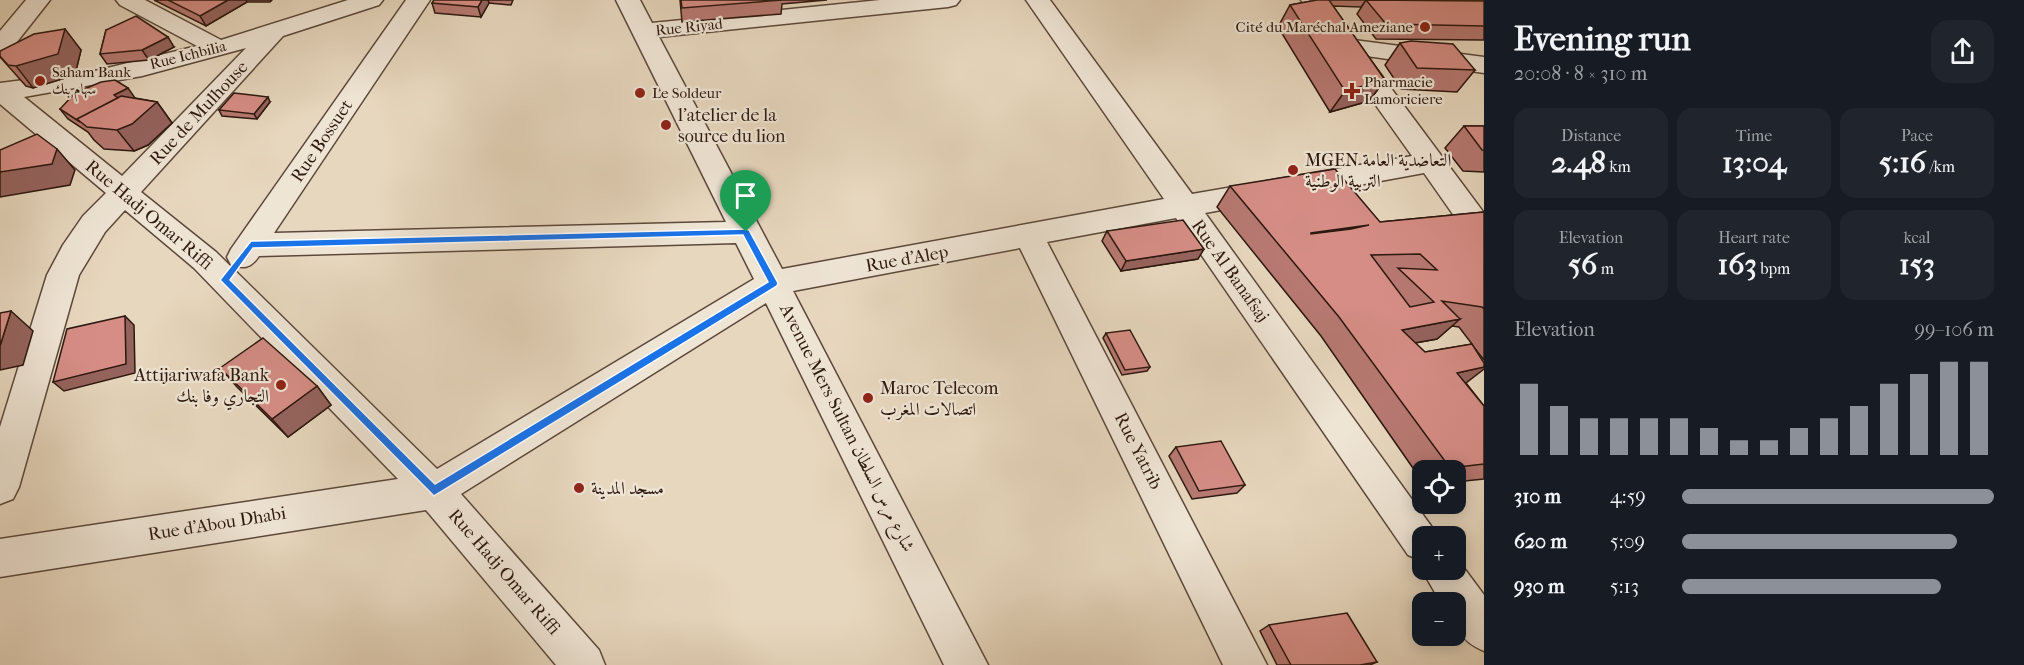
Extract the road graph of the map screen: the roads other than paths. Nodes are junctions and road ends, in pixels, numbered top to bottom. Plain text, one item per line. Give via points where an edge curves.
1 (38, 0) edge
2 (128, 0) edge
3 (371, 0) edge
4 (418, 0) edge
5 (627, 0) edge
6 (948, 0) edge
7 (1038, 0) edge
8 (1314, 0) edge
9 (274, 32) junction
10 (645, 32) junction
11 (1347, 46) junction
12 (0, 47) edge
13 (218, 48) junction
14 (1484, 65) edge
15 (0, 91) edge
16 (1432, 162) junction
17 (124, 194) junction
18 (1184, 206) junction
19 (746, 232) junction
20 (1484, 235) edge
21 (1029, 236) junction
22 (251, 245) junction
23 (225, 280) junction
24 (773, 283) junction
25 (0, 487) edge
26 (434, 491) junction
27 (1412, 528) edge
28 (0, 558) edge
29 (1449, 580) edge
30 (1484, 630) edge
31 (584, 665) edge
32 (967, 665) edge
33 (1246, 665) edge

1 - 12 street
2 - 13 street
3 - 9 street, Rue Ichbilia
4 - 22 street, Rue Bossuet
5 - 10 street, Avenue Mers Sultan شارع مرس السلطان
6 - 10 street, Rue Riyad
7 - 18 street, Rue Al Banafsaj
8 - 11 street
9 - 13 street, Rue Ichbilia
9 - 17 street, Rue de Mulhouse
10 - 19 street, Avenue Mers Sultan شارع مرس السلطان
11 - 14 street
11 - 16 street
13 - 15 street, Rue Ichbilia via 66,84
15 - 17 street, Rue Hadj Omar Riffi
16 - 18 street, Rue d'Alep
16 - 20 street
17 - 23 street, Rue Hadj Omar Riffi
17 - 25 street, Rue de Mulhouse via 94,224 63,275
18 - 21 street, Rue d'Alep
18 - 27 street, Rue Al Banafsaj
19 - 22 street
19 - 24 street, Avenue Mers Sultan شارع مرس السلطان
21 - 24 street, Rue d'Alep
21 - 33 street, Rue Yatrib
22 - 23 street, Rue Bossuet
23 - 26 street, Rue Hadj Omar Riffi
24 - 26 street, Rue d'Alep
24 - 32 street, Avenue Mers Sultan شارع مرس السلطان
26 - 28 street, Rue d'Abou Dhabi
26 - 31 street, Rue Hadj Omar Riffi
29 - 30 street

